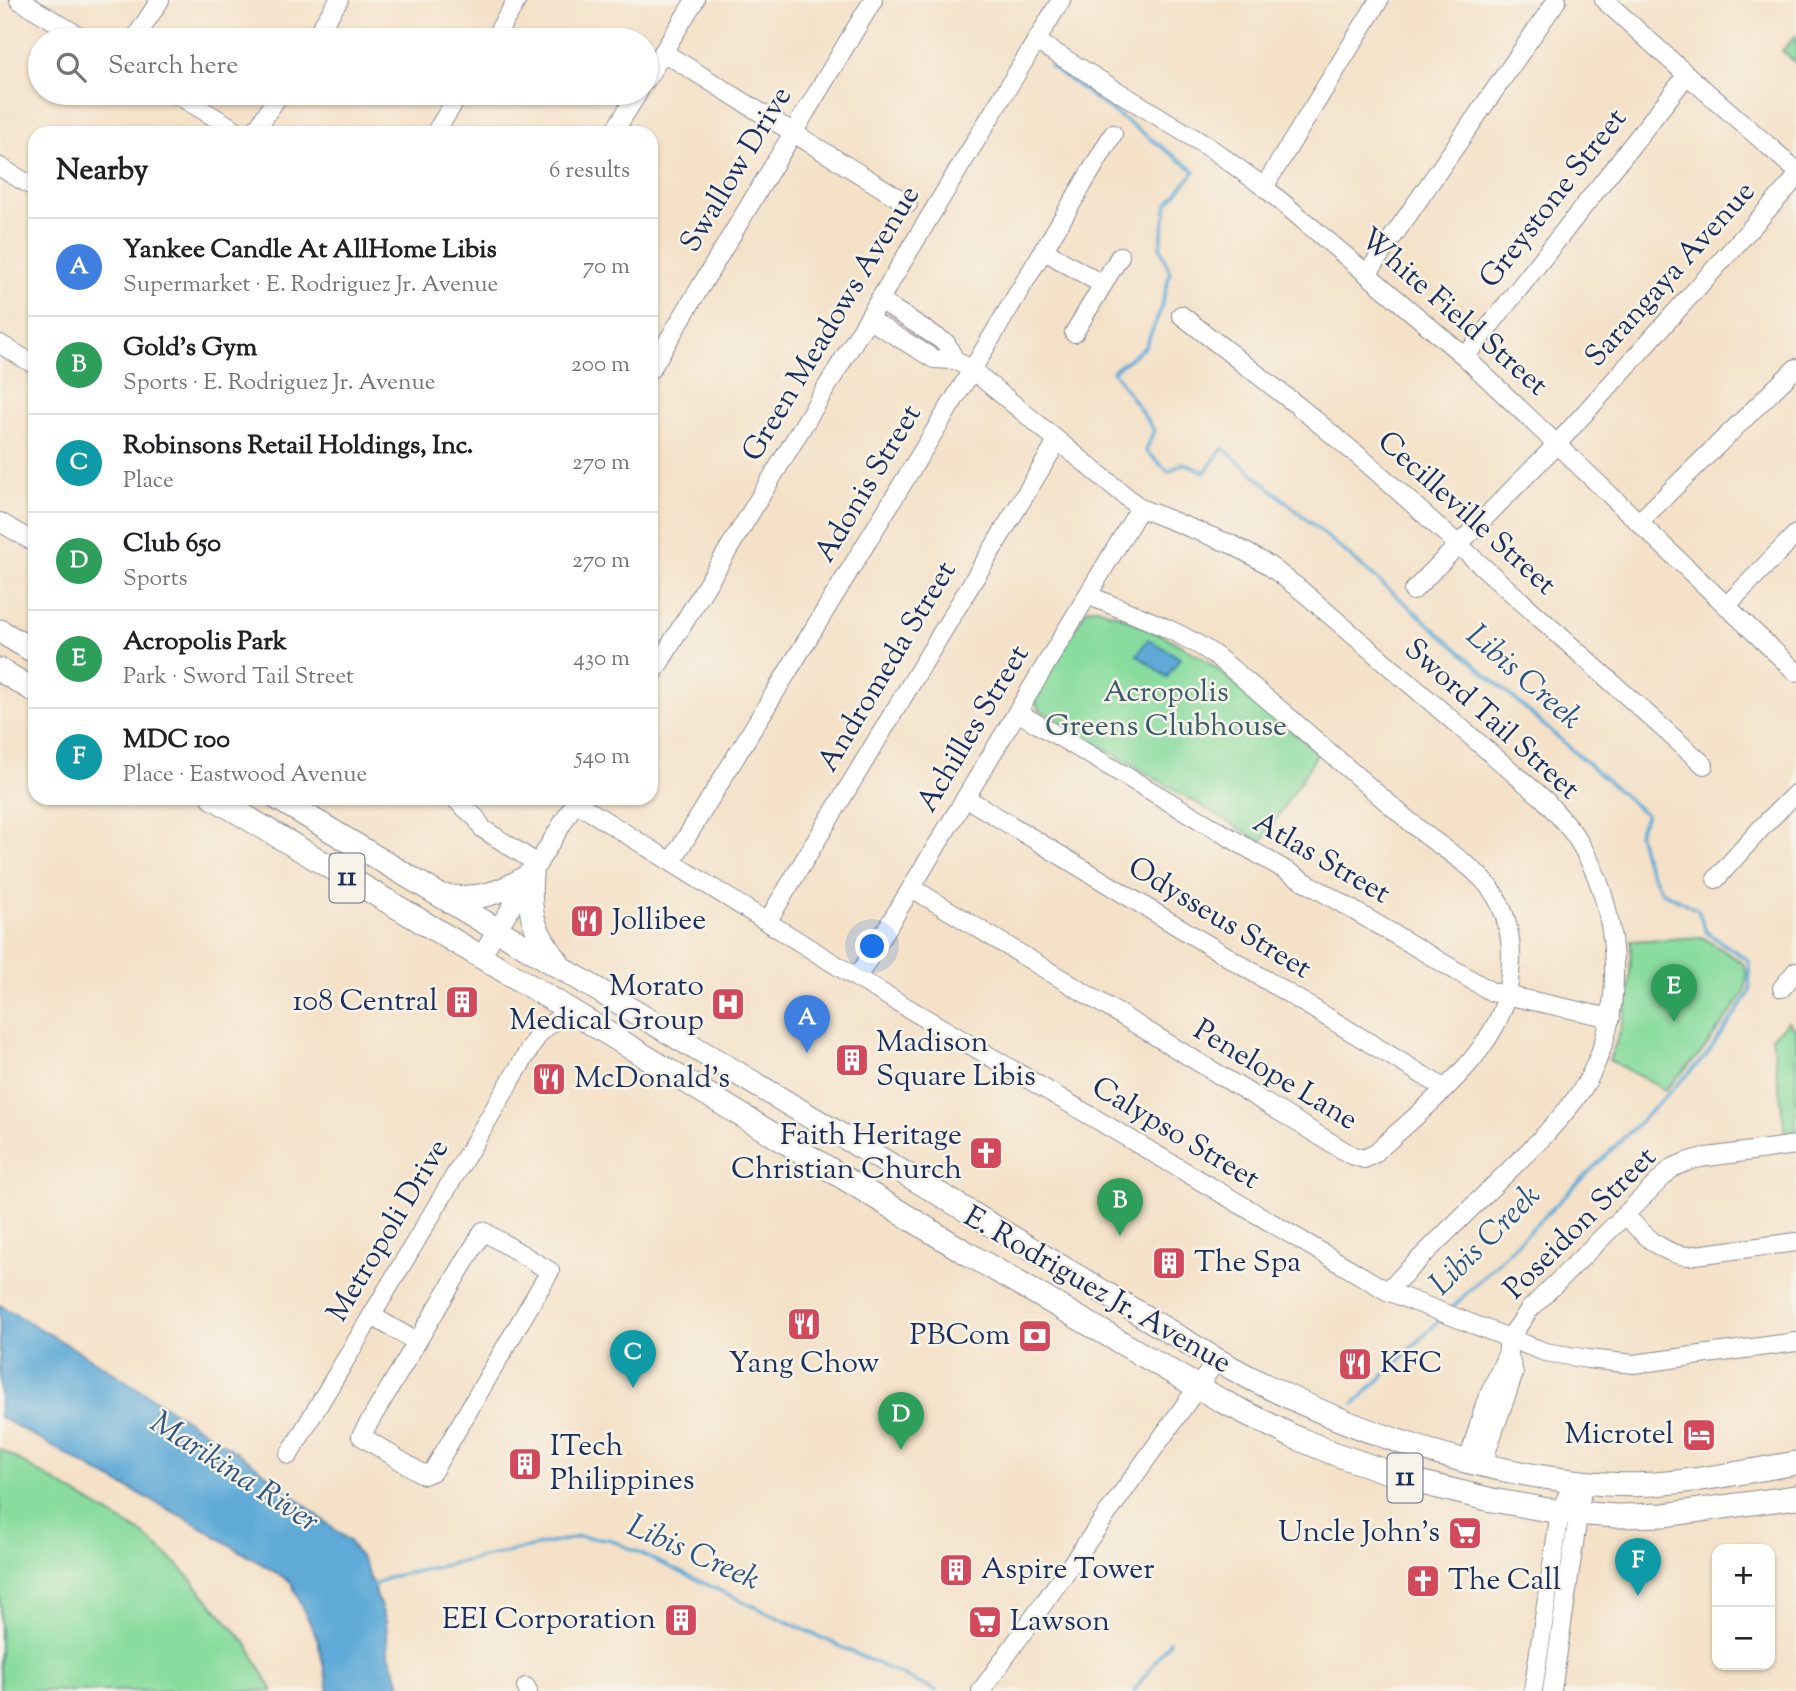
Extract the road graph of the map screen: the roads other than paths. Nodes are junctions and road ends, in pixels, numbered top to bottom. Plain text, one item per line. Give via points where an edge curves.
1 (19, 0) edge
2 (159, 0) edge
3 (339, 0) edge
4 (517, 0) edge
5 (695, 0) edge
6 (873, 0) edge
7 (1060, 0) edge
8 (1379, 0) edge
9 (1557, 0) edge
10 (1604, 0) edge
11 (66, 28) edge
12 (142, 28) edge
13 (321, 28) edge
14 (500, 28) edge
15 (1036, 41) junction
16 (663, 52) junction
17 (658, 60) edge
18 (1687, 75) junction
19 (194, 105) edge
20 (272, 105) edge
21 (452, 105) edge
22 (630, 105) edge
23 (230, 126) edge
24 (259, 126) edge
25 (439, 126) edge
26 (617, 126) edge
27 (792, 132) junction
28 (1112, 134) dead end
29 (0, 167) edge
30 (1796, 170) edge
31 (1796, 178) edge
32 (28, 184) edge
33 (1264, 187) junction
34 (908, 204) dead end
35 (1042, 250) junction
36 (1120, 256) dead end
37 (1367, 274) junction
38 (1103, 285) junction
39 (879, 300) junction
40 (1181, 315) dead end
41 (868, 318) junction
42 (1074, 333) dead end
43 (0, 344) edge
44 (658, 357) edge
45 (1465, 357) junction
46 (955, 360) junction
47 (28, 361) edge
48 (1796, 368) edge
49 (972, 370) junction
50 (1057, 442) junction
51 (1557, 444) junction
52 (1140, 508) junction
53 (0, 522) edge
54 (1639, 522) junction
55 (1796, 534) edge
56 (28, 539) edge
57 (1460, 545) junction
58 (1413, 591) dead end
59 (1087, 595) junction
60 (1727, 605) junction
61 (0, 631) edge
62 (28, 648) edge
63 (658, 665) edge
64 (0, 670) edge
65 (1796, 672) edge
66 (28, 687) edge
67 (1017, 712) junction
68 (1704, 765) dead end
69 (1796, 793) edge
70 (966, 798) junction
71 (226, 805) edge
72 (289, 805) edge
73 (462, 805) edge
74 (573, 805) edge
75 (584, 805) edge
76 (672, 861) junction
77 (537, 864) junction
78 (1716, 879) dead end
79 (912, 888) junction
80 (440, 896) junction
81 (766, 922) junction
82 (497, 930) junction
83 (480, 958) junction
84 (1796, 971) edge
85 (566, 972) junction
86 (857, 978) junction
87 (1782, 988) dead end
88 (540, 992) junction
89 (1507, 995) junction
90 (577, 1015) junction
91 (1611, 1018) junction
92 (538, 1035) junction
93 (1444, 1088) junction
94 (1796, 1145) edge
95 (1625, 1214) junction
96 (1796, 1242) edge
97 (1387, 1292) junction
98 (372, 1316) junction
99 (417, 1342) junction
100 (1796, 1342) edge
101 (1508, 1346) junction
102 (1217, 1360) junction
103 (1198, 1387) junction
104 (289, 1455) dead end
105 (1464, 1461) junction
106 (1796, 1463) edge
107 (1489, 1467) junction
108 (1578, 1482) junction
109 (1796, 1497) edge
110 (1566, 1518) junction
111 (1543, 1629) junction
112 (1561, 1631) junction
113 (981, 1691) edge
114 (1533, 1691) edge
115 (1552, 1691) edge

1 - 11 street
2 - 12 street
3 - 13 street
4 - 14 street
5 - 16 street
6 - 27 street, Swallow Drive
7 - 15 street, Green Meadows Avenue
8 - 33 street
9 - 37 street
10 - 18 street
15 - 33 street, White Field Street via 1213,150
15 - 39 street, Green Meadows Avenue
16 - 17 street
16 - 27 street
18 - 30 street
18 - 45 street, Greystone Street
19 - 23 street
20 - 24 street
21 - 25 street
22 - 26 street
27 - 34 street
27 - 44 street, Swallow Drive
28 - 35 street, Adonis Street
29 - 32 street
31 - 51 street, Sarangaya Avenue
33 - 37 street, White Field Street
35 - 38 street
35 - 49 street, Adonis Street
36 - 38 street
37 - 45 street, White Field Street
38 - 42 street
39 - 41 street, Green Meadows Avenue
39 - 46 street, Sword Tail Street via 946,343
40 - 57 street, Cecilleville Street via 1308,414
41 - 46 street, Sword Tail Street via 934,359
41 - 63 street, Green Meadows Avenue
43 - 47 street
45 - 51 street, White Field Street
46 - 49 street, Sword Tail Street
48 - 54 street
49 - 50 street, Sword Tail Street
49 - 76 street, Adonis Street
50 - 52 street, Sword Tail Street
50 - 81 street, Andromeda Street
51 - 54 street, White Field Street
51 - 57 street, Sarangaya Avenue
52 - 59 street, Achilles Street
52 - 91 street, Sword Tail Street via 1233,545 1267,564 1545,800 1576,837 1597,880 1611,929 1615,972
53 - 56 street
54 - 60 street, White Field Street
55 - 60 street
57 - 58 street, Sarangaya Avenue
57 - 68 street, Cecilleville Street
59 - 67 street, Achilles Street
59 - 89 street, Penelope Lane via 1212,653 1417,828 1467,864 1500,905 1509,933
60 - 65 street, White Field Street
61 - 62 main road
64 - 66 main road
67 - 70 street, Achilles Street
67 - 89 street, Atlas Street via 1492,992
69 - 78 street
70 - 79 street, Achilles Street
70 - 93 street, Odysseus Street
71 - 83 main road, E. Rodriguez Jr. Avenue / 11
72 - 80 main road, E. Rodriguez Jr. Avenue / 11
73 - 77 street via 483,829
74 - 77 street
75 - 76 street, Calypso Street
76 - 81 street, Calypso Street
77 - 80 main road via 515,885 498,893
77 - 82 street
77 - 85 main road via 531,908 534,925
79 - 86 street, Achilles Street
79 - 93 street, Penelope Lane via 1352,1155 1364,1158 1374,1154
80 - 82 main road, E. Rodriguez Jr. Avenue / 11
81 - 86 street, Calypso Street
82 - 83 street
82 - 85 main road, E. Rodriguez Jr. Avenue / 11
83 - 88 main road, E. Rodriguez Jr. Avenue / 11
84 - 87 street
85 - 102 main road, E. Rodriguez Jr. Avenue / 11
86 - 97 street, Calypso Street
88 - 90 main road, E. Rodriguez Jr. Avenue / 11
88 - 92 street, Metropoli Drive via 543,1007
89 - 91 street, Atlas Street
89 - 93 street, Penelope Lane via 1489,1040
90 - 92 street, Metropoli Drive via 551,1022
90 - 103 main road, E. Rodriguez Jr. Avenue / 11 via 960,1249
91 - 97 street, Sword Tail Street via 1588,1079 1565,1112
92 - 98 street, Metropoli Drive
94 - 95 street, Poseidon Street via 1686,1161 1672,1168
95 - 96 street via 1659,1247 1678,1256
95 - 101 street, Poseidon Street via 1529,1310
97 - 101 street, Calypso Street via 1446,1313
98 - 99 street
98 - 104 street, Metropoli Drive
99 - 99 street via 482,1224 558,1270 433,1471 424,1475 354,1438
100 - 101 street, Calypso Street via 1634,1364
101 - 105 street, Poseidon Street via 1473,1448
101 - 107 street via 1514,1373 1487,1450
102 - 103 street
102 - 105 main road, E. Rodriguez Jr. Avenue / 11 via 1341,1421
103 - 110 main road, E. Rodriguez Jr. Avenue / 11 via 1256,1420 1414,1481
103 - 113 street
105 - 107 main road, E. Rodriguez Jr. Avenue / 11
106 - 108 main road, E. Rodriguez Jr. Avenue / 11 via 1653,1484
107 - 108 main road, E. Rodriguez Jr. Avenue / 11
108 - 110 street
109 - 110 main road, E. Rodriguez Jr. Avenue / 11 via 1664,1515
110 - 111 street
110 - 112 street
111 - 112 street
111 - 114 street
112 - 115 street

